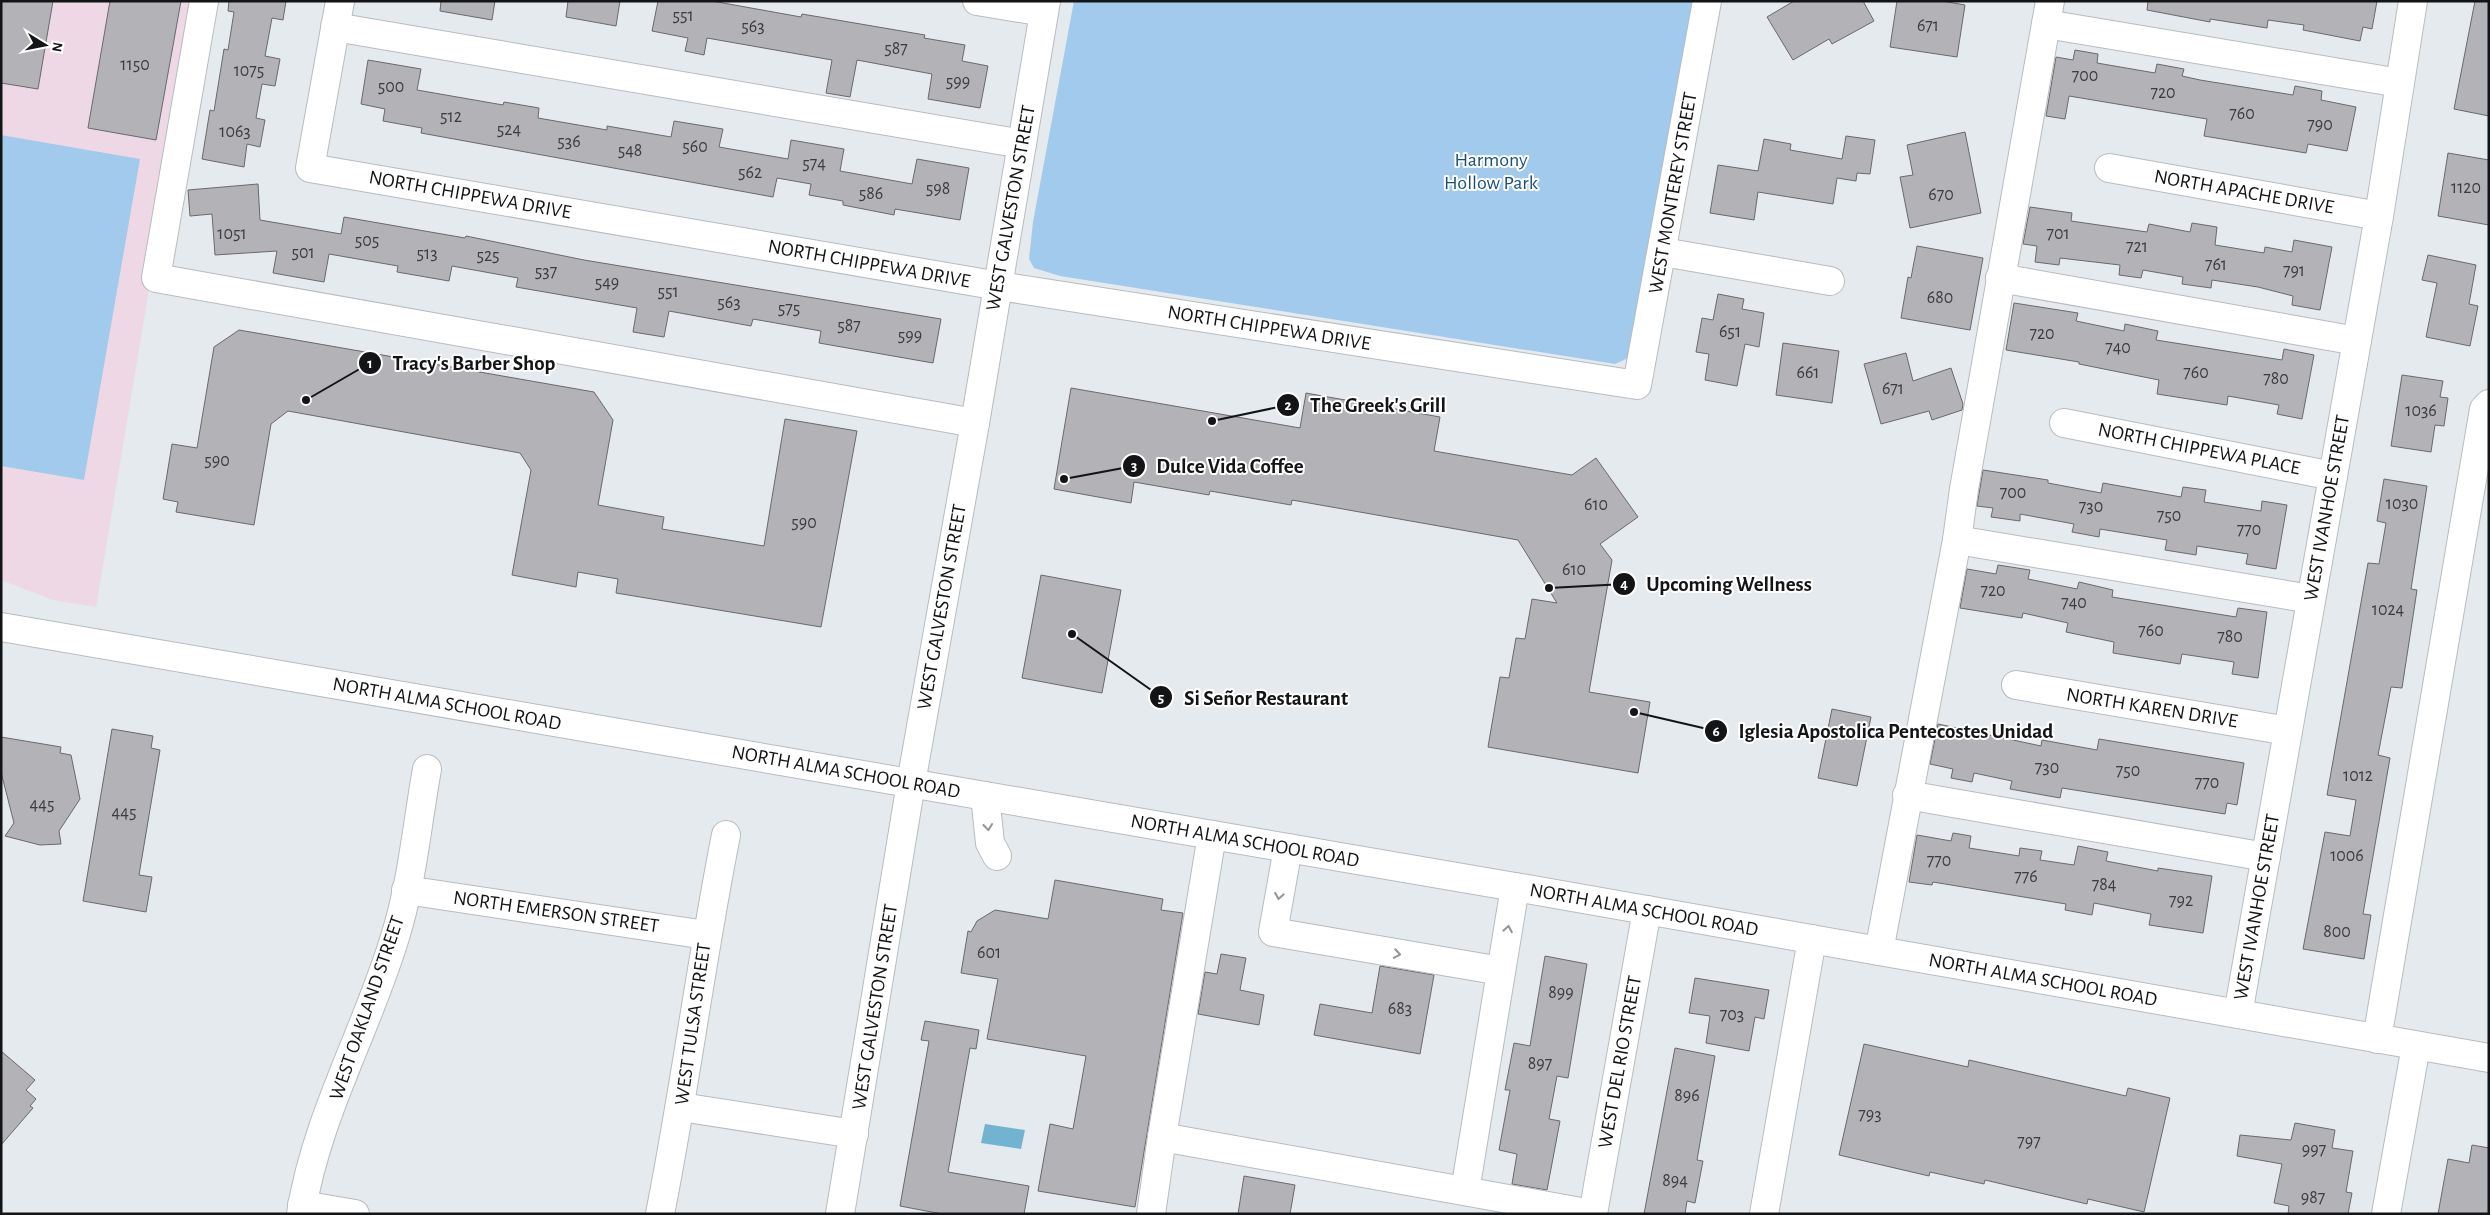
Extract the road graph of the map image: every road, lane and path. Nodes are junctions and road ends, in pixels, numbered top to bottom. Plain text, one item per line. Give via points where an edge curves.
1 (204, 1) edge
2 (977, 1) edge
3 (1707, 1) edge
4 (2413, 1) edge
5 (1045, 7) edge
6 (2048, 13) edge
7 (337, 14) edge
8 (2400, 83) junction
9 (1022, 144) junction
10 (2109, 168) dead end
11 (2379, 216) junction
12 (1663, 252) junction
13 (2000, 278) junction
14 (1830, 281) dead end
15 (999, 286) junction
16 (2357, 341) junction
17 (1637, 385) joint
18 (2489, 404) edge
19 (975, 423) junction
20 (2064, 423) dead end
21 (2333, 476) junction
22 (1957, 540) junction
23 (2311, 599) junction
24 (1, 627) edge
25 (2016, 685) dead end
26 (2288, 731) junction
27 (426, 769) dead end
28 (911, 783) junction
29 (1907, 795) junction
30 (985, 796) junction
31 (726, 835) dead end
32 (1212, 835) junction
33 (1288, 848) junction
34 (997, 856) dead end
35 (2266, 857) junction
36 (1515, 887) junction
37 (406, 890) junction
38 (1647, 910) junction
39 (706, 935) junction
40 (1812, 939) junction
41 (1879, 951) junction
42 (1501, 971) junction
43 (2238, 1014) junction
44 (2377, 1039) junction
45 (2416, 1046) junction
46 (2489, 1058) edge
47 (681, 1106) junction
48 (854, 1134) junction
49 (1162, 1137) junction
50 (1465, 1191) junction
51 (302, 1209) edge
52 (355, 1214) edge
53 (660, 1214) edge
54 (840, 1214) edge
55 (1151, 1214) edge
56 (1592, 1214) edge
57 (1764, 1214) edge
58 (2386, 1214) edge

1 - 19 street via 156,278
2 - 5 street
3 - 12 street, WEST MONTEREY STREET
4 - 8 street, WEST IVANHOE STREET
5 - 9 street, WEST GALVESTON STREET
6 - 8 street
6 - 13 street
7 - 9 street
7 - 15 street, NORTH CHIPPEWA DRIVE via 310,168
8 - 11 street, WEST IVANHOE STREET
9 - 15 street, WEST GALVESTON STREET
10 - 11 street, NORTH APACHE DRIVE
11 - 16 street, WEST IVANHOE STREET
12 - 14 street
12 - 17 street, WEST MONTEREY STREET
13 - 16 street
13 - 22 street
15 - 17 street, NORTH CHIPPEWA DRIVE
15 - 19 street, WEST GALVESTON STREET
16 - 21 street, WEST IVANHOE STREET
18 - 44 street via 2484,409
19 - 28 street, WEST GALVESTON STREET
20 - 21 street, NORTH CHIPPEWA PLACE
21 - 23 street, WEST IVANHOE STREET
22 - 23 street
22 - 29 street
23 - 26 street, WEST IVANHOE STREET
24 - 28 street, NORTH ALMA SCHOOL ROAD
25 - 26 street, NORTH KAREN DRIVE
26 - 35 street, WEST IVANHOE STREET
27 - 37 street, WEST OAKLAND STREET
28 - 30 street, NORTH ALMA SCHOOL ROAD
28 - 48 street, WEST GALVESTON STREET
29 - 35 street
29 - 41 street
30 - 32 street, NORTH ALMA SCHOOL ROAD
30 -> 34 street via 990,843
31 - 39 street, WEST TULSA STREET
32 - 33 street, NORTH ALMA SCHOOL ROAD
32 - 49 street
33 - 36 street, NORTH ALMA SCHOOL ROAD
33 -> 42 street via 1273,932
35 - 43 street, WEST IVANHOE STREET
36 - 38 street, NORTH ALMA SCHOOL ROAD
42 -> 36 street
37 - 39 street, NORTH EMERSON STREET
37 - 51 street, WEST OAKLAND STREET via 396,937 313,1158
38 - 40 street, NORTH ALMA SCHOOL ROAD
38 - 56 street, WEST DEL RIO STREET
39 - 47 street, WEST TULSA STREET
40 - 41 street, NORTH ALMA SCHOOL ROAD
40 - 57 street
41 - 43 street, NORTH ALMA SCHOOL ROAD
42 - 50 street
43 - 44 street, NORTH ALMA SCHOOL ROAD
44 - 45 street, NORTH ALMA SCHOOL ROAD
45 - 46 street, NORTH ALMA SCHOOL ROAD
45 - 58 street
47 - 48 street
47 - 53 street, WEST TULSA STREET
48 - 54 street, WEST GALVESTON STREET
49 - 50 street
49 - 55 street
50 - 56 street
51 - 52 street

